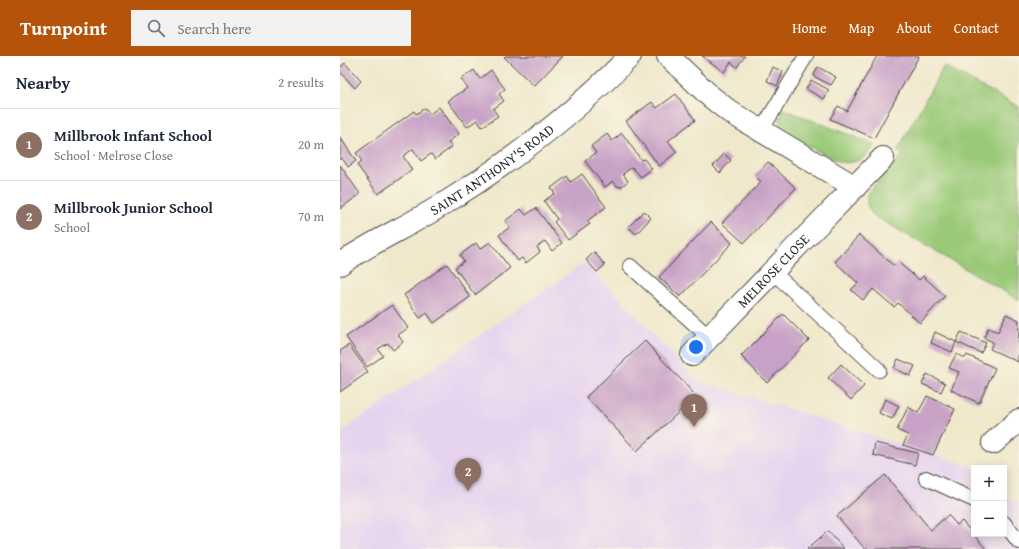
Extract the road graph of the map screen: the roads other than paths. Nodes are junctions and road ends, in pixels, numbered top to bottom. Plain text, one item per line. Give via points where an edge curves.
1 (630, 56) edge
2 (668, 56) edge
3 (806, 56) edge
4 (761, 131) junction
5 (883, 158) dead end
6 (855, 186) junction
7 (340, 264) edge
8 (630, 266) dead end
9 (772, 272) junction
10 (709, 337) junction
11 (692, 355) dead end
12 (879, 370) dead end
13 (1019, 420) edge
14 (993, 444) dead end
15 (926, 478) dead end
16 (971, 499) edge
17 (1007, 527) edge
18 (1019, 542) edge

1 - 7 street, SAINT ANTHONY'S ROAD via 552,128 504,164 444,204
2 - 4 street via 711,97
3 - 4 lane
4 - 6 street
5 - 6 street, MELROSE CLOSE
6 - 9 street, MELROSE CLOSE
8 - 10 lane
9 - 10 street, MELROSE CLOSE
9 - 12 lane
10 - 11 street, MELROSE CLOSE
13 - 14 street
15 - 16 lane
17 - 18 lane

